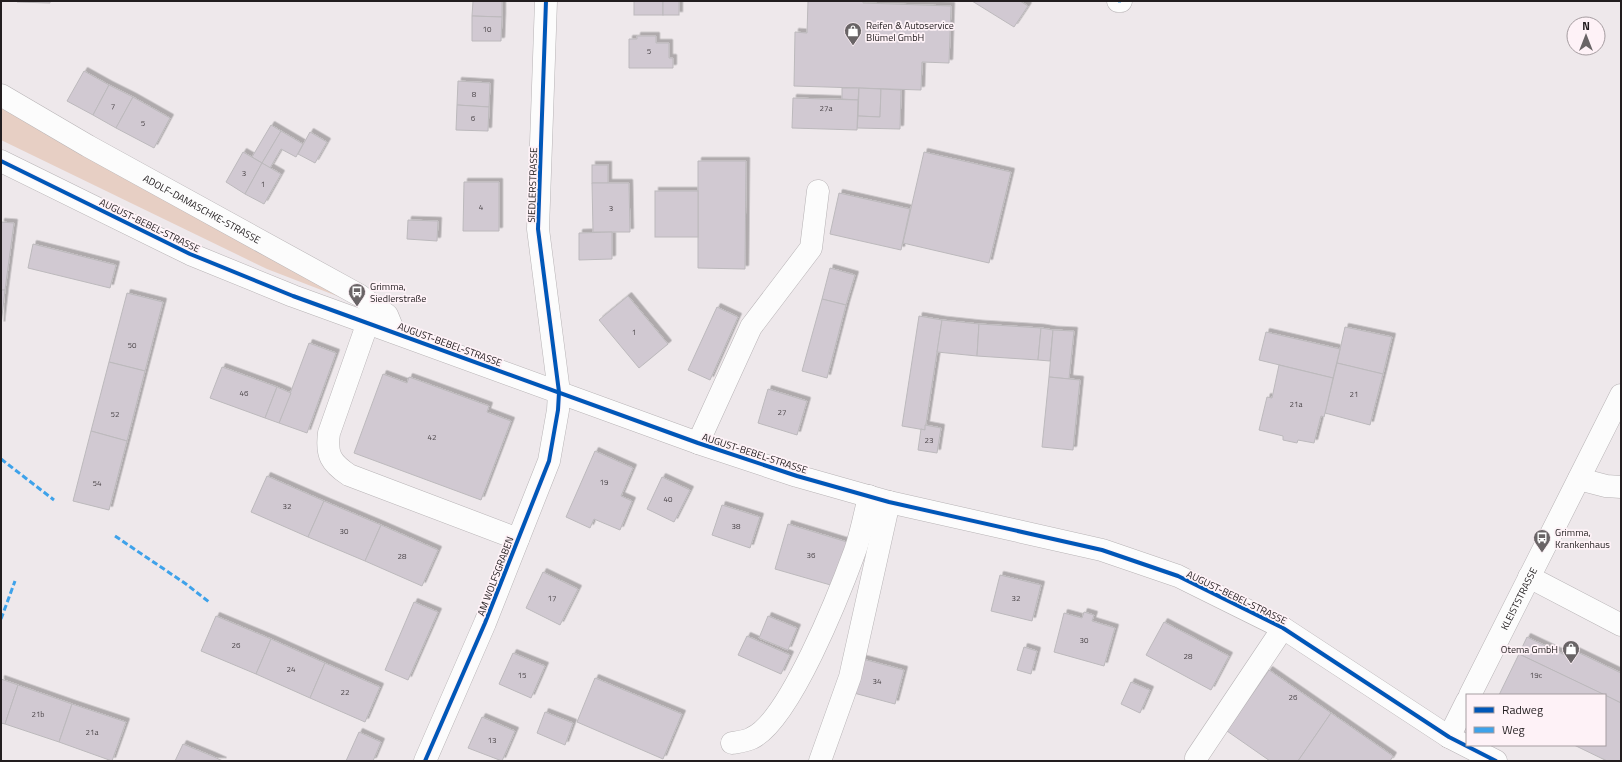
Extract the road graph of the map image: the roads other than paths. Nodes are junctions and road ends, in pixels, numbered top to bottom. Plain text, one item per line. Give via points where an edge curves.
1 (546, 1) edge
2 (1, 95) edge
3 (1, 161) edge
4 (818, 192) dead end
5 (368, 322) junction
6 (394, 332) junction
7 (559, 392) junction
8 (1621, 395) edge
9 (698, 443) junction
10 (1579, 479) junction
11 (1621, 487) edge
12 (879, 499) junction
13 (518, 539) junction
14 (1529, 577) junction
15 (1621, 625) edge
16 (1283, 628) junction
17 (1470, 694) edge
18 (1466, 703) edge
19 (1449, 736) junction
20 (732, 743) dead end
21 (1466, 745) edge
22 (1468, 746) edge
23 (1196, 758) dead end
24 (425, 761) edge
25 (820, 761) edge
26 (1496, 761) edge

1 - 7 street, SIEDLERSTRASSE via 538,229
2 - 6 street, ADOLF-DAMASCHKE-STRASSE via 88,146 359,295 387,315
3 - 5 street, AUGUST-BEBEL-STRASSE via 190,254 293,296
4 - 9 street via 811,248 751,327
5 - 6 street, AUGUST-BEBEL-STRASSE
5 - 13 street via 329,433 327,446 334,463 349,475
6 - 7 street, AUGUST-BEBEL-STRASSE
7 - 9 street, AUGUST-BEBEL-STRASSE
7 - 13 street, AM WOLFSGRABEN via 549,461
8 - 10 street, KLEISTSTRASSE
9 - 12 street, AUGUST-BEBEL-STRASSE via 797,476
10 - 11 street
10 - 14 street, KLEISTSTRASSE
12 - 16 street, AUGUST-BEBEL-STRASSE via 1102,550 1178,576
12 - 20 street via 855,550 837,600 788,698 769,724 753,738
12 - 25 street via 850,677
13 - 24 street, AM WOLFSGRABEN via 485,623
14 - 15 street
14 - 17 street, KLEISTSTRASSE
16 - 19 street, AUGUST-BEBEL-STRASSE
16 - 23 street
18 - 19 street
19 - 21 street, AUGUST-BEBEL-STRASSE
22 - 26 street, AUGUST-BEBEL-STRASSE

